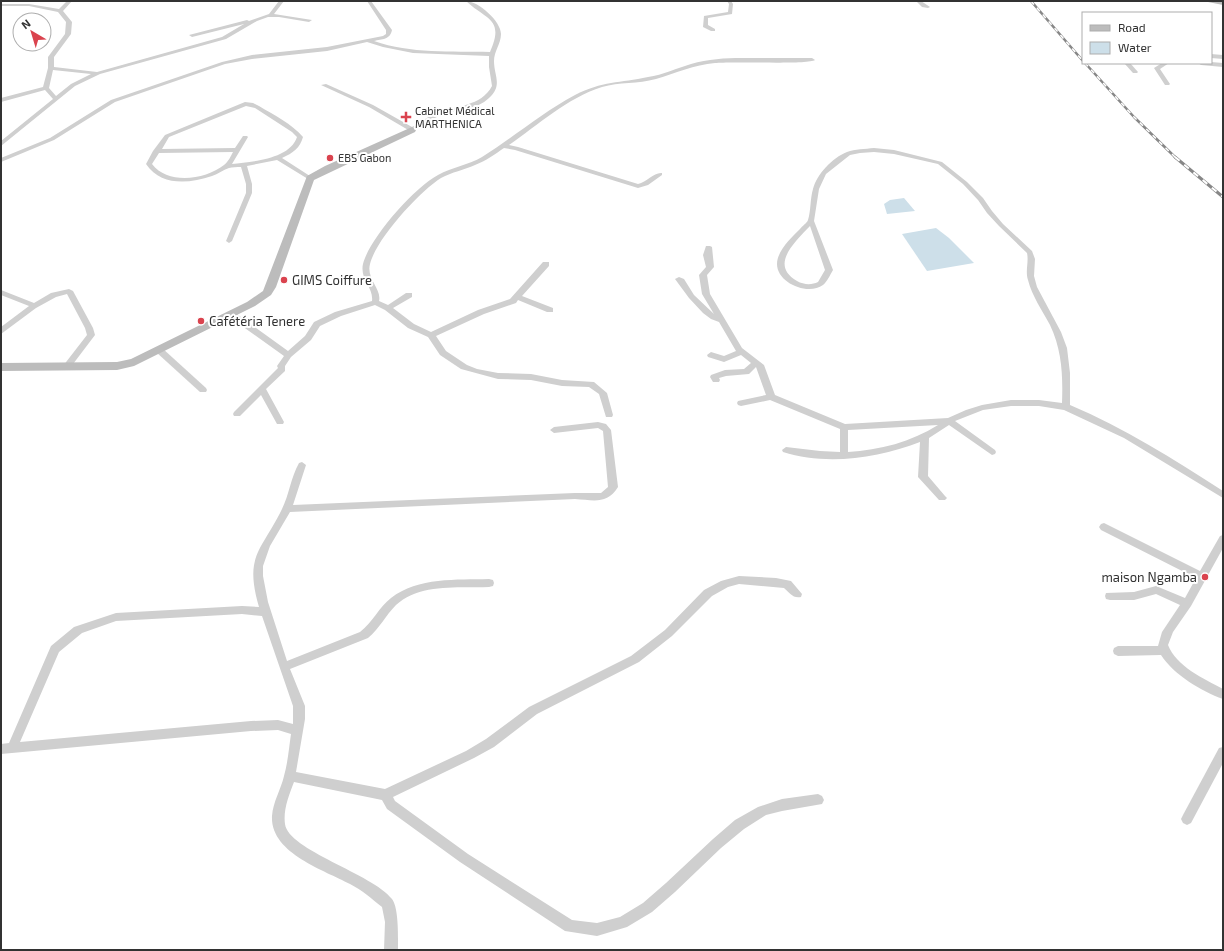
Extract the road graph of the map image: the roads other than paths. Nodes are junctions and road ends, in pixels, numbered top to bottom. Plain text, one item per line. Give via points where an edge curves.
1 (70, 1) edge
2 (282, 1) edge
3 (369, 1) edge
4 (468, 1) edge
5 (728, 1) edge
6 (918, 1) edge
7 (1207, 1) edge
8 (1223, 3) edge
9 (1, 5) edge
10 (928, 6) dead end
11 (60, 11) junction
12 (271, 15) junction
13 (255, 20) junction
14 (309, 20) dead end
15 (712, 30) dead end
16 (192, 35) dead end
17 (369, 41) junction
18 (492, 54) junction
19 (1212, 56) edge
20 (1223, 57) edge
21 (812, 60) dead end
22 (1128, 64) edge
23 (1164, 64) edge
24 (1212, 64) edge
25 (1223, 65) edge
26 (51, 68) junction
27 (1135, 72) dead end
28 (98, 73) junction
29 (1167, 84) dead end
30 (324, 85) dead end
31 (46, 88) junction
32 (56, 99) junction
33 (1, 100) edge
34 (412, 130) junction
35 (244, 137) dead end
36 (1, 144) edge
37 (503, 146) junction
38 (236, 150) junction
39 (156, 151) junction
40 (277, 157) junction
41 (1, 160) edge
42 (244, 165) junction
43 (227, 166) junction
44 (660, 174) dead end
45 (310, 178) junction
46 (812, 221) junction
47 (230, 241) dead end
48 (546, 264) dead end
49 (710, 267) dead end
50 (679, 279) dead end
51 (1, 292) edge
52 (409, 295) dead end
53 (518, 297) junction
54 (375, 302) junction
55 (35, 306) junction
56 (388, 308) junction
57 (550, 310) dead end
58 (231, 314) junction
59 (721, 320) junction
60 (1, 332) edge
61 (430, 335) junction
62 (159, 350) junction
63 (742, 352) junction
64 (288, 355) junction
65 (711, 355) dead end
66 (756, 363) junction
67 (67, 366) junction
68 (1, 367) edge
69 (716, 380) dead end
70 (262, 388) junction
71 (203, 390) dead end
72 (771, 397) junction
73 (740, 403) dead end
74 (1066, 407) junction
75 (237, 414) dead end
76 (609, 415) dead end
77 (949, 421) junction
78 (280, 422) dead end
79 (844, 427) junction
80 (554, 430) dead end
81 (925, 436) junction
82 (786, 450) dead end
83 (992, 452) dead end
84 (844, 455) junction
85 (302, 465) dead end
86 (1223, 495) edge
87 (942, 498) dead end
88 (287, 509) junction
89 (1104, 527) dead end
90 (1223, 539) edge
91 (1201, 576) junction
92 (489, 583) dead end
93 (796, 594) dead end
94 (1110, 596) dead end
95 (1187, 603) junction
96 (267, 612) junction
97 (1165, 650) junction
98 (1118, 651) dead end
99 (284, 667) junction
100 (1223, 694) edge
101 (297, 730) junction
102 (13, 746) junction
103 (1, 749) edge
104 (1223, 752) edge
105 (290, 776) junction
106 (386, 795) junction
107 (818, 800) dead end
108 (1188, 819) dead end
109 (390, 950) edge

1 - 11 street
2 - 12 street
3 - 17 street via 390,32 385,37
4 - 18 street via 482,9 496,24 498,40
5 - 15 street via 731,4 730,13 706,17 705,26
6 - 10 street
7 - 8 street
9 - 11 street
11 - 26 street via 70,27 68,34 51,57
12 - 13 street
12 - 14 street
13 - 16 street
13 - 28 street via 220,39
17 - 18 street via 384,47 407,50
17 - 41 street via 327,49 252,56 211,68 113,101 52,139
18 - 34 street via 495,86 488,96 462,108 436,115
19 - 20 street
21 - 37 street via 701,63 649,79 602,85 570,101
22 - 27 street
23 - 29 street via 1157,68
24 - 25 street
26 - 28 street
26 - 31 street
28 - 32 street via 76,82
30 - 34 street via 371,106
31 - 32 street
31 - 33 street
32 - 36 street
34 - 45 street
35 - 38 street
37 - 44 street via 638,186 646,184
37 - 54 street via 474,163 437,178 423,189 395,220 366,263 365,277 376,294
38 - 39 street
38 - 43 street
39 - 40 street via 167,136 249,104 300,137 293,149
39 - 43 street via 149,164 154,173 164,178 197,179
40 - 42 street
40 - 45 street
42 - 43 street
42 - 47 street via 249,193
45 - 58 street via 271,287 260,298
46 - 46 street via 829,270 821,283 811,287 802,286 787,278 783,275 780,264 793,240
46 - 74 street via 818,181 831,166 848,154 874,150 940,163 966,183 1001,225 1030,252 1030,278 1060,340 1066,369
48 - 53 street
49 - 59 street via 703,275 706,294
50 - 59 street via 702,310
51 - 55 street
52 - 56 street
53 - 57 street
53 - 61 street via 507,304 481,312
54 - 56 street
54 - 64 street via 317,324 308,338
55 - 60 street
55 - 67 street via 64,291 69,291 72,295 91,335
56 - 61 street via 404,321
58 - 62 street
58 - 64 street
59 - 63 street
61 - 76 street via 443,352 464,367 475,371 498,376 591,384 603,393
62 - 67 street via 126,364
62 - 71 street
63 - 65 street via 724,359
63 - 66 street
64 - 70 street via 281,366 283,368
66 - 69 street via 746,372 725,373 714,377
66 - 72 street via 762,367
67 - 68 street
70 - 75 street
70 - 78 street
72 - 73 street
72 - 79 street
74 - 77 street via 1050,404 1015,404 970,412
74 - 86 street via 1136,440
77 - 79 street
77 - 81 street
77 - 83 street
79 - 84 street
80 - 88 street via 598,425 607,430 613,486 607,495
81 - 84 street via 894,448 868,454
81 - 87 street via 923,478
82 - 84 street via 806,454
85 - 88 street
88 - 96 street via 258,565 258,577
89 - 91 street
90 - 91 street
91 - 95 street
92 - 99 street via 423,587 410,591 389,606 364,635
93 - 106 street via 786,584 776,582 739,580 715,589 708,593 674,629 644,652 541,705 475,752
94 - 95 street via 1134,596 1156,590
95 - 97 street via 1164,637
96 - 99 street
96 - 102 street via 242,610 116,617 78,630 55,649
97 - 98 street
97 - 100 street via 1170,659 1184,670
99 - 101 street via 299,706
101 - 102 street via 278,725 251,726
101 - 105 street
102 - 103 street
104 - 108 street
105 - 106 street
105 - 109 street via 278,818 280,830 298,849 363,884 388,904 391,922
106 - 107 street via 390,805 464,858 570,926 581,930 598,929 636,916 655,902 723,839 762,810

